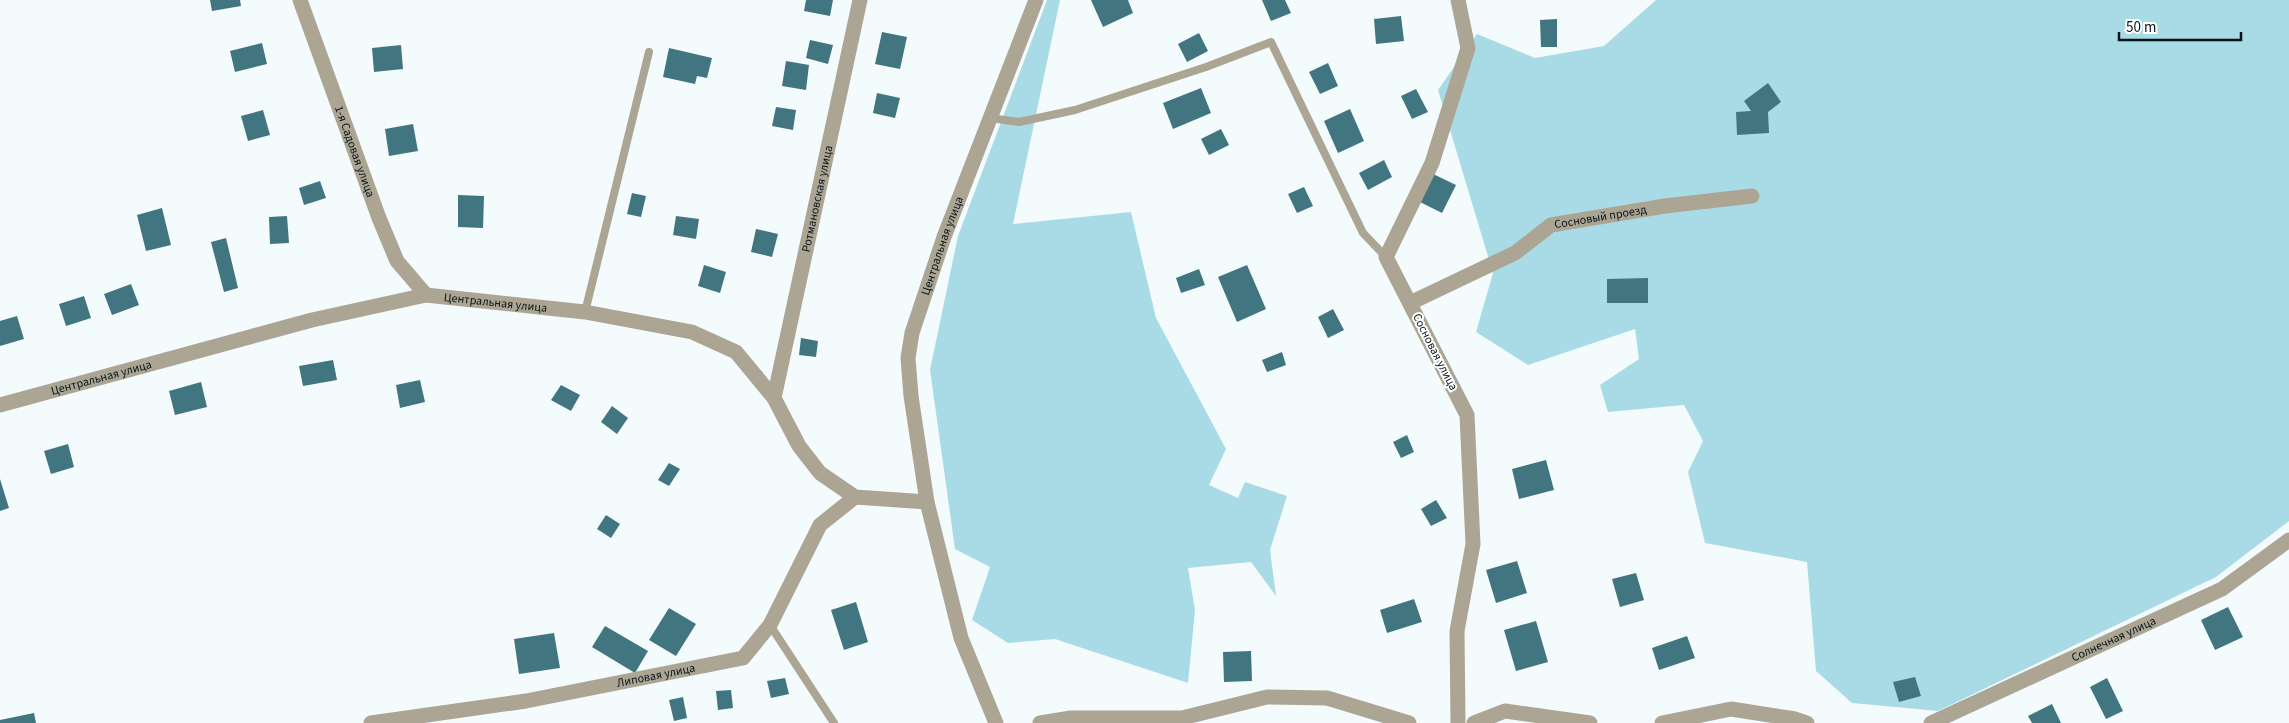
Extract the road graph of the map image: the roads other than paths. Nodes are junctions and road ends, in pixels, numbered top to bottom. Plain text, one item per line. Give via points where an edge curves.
1 (300, 0) edge
2 (860, 0) edge
3 (1036, 0) edge
4 (1458, 0) edge
5 (649, 52) dead end
6 (990, 118) junction
7 (1752, 196) dead end
8 (1386, 256) junction
9 (426, 295) junction
10 (1410, 303) junction
11 (585, 312) junction
12 (774, 398) junction
13 (0, 406) edge
14 (855, 498) junction
15 (926, 502) junction
16 (2289, 540) edge
17 (770, 625) junction
18 (1183, 721) edge
19 (371, 723) edge
20 (834, 723) edge
21 (996, 723) edge
22 (1040, 723) edge
23 (1409, 723) edge
24 (1458, 723) edge
25 (1474, 723) edge
26 (1590, 723) edge
27 (1662, 723) edge
28 (1807, 723) edge
29 (1931, 723) edge

1 - 9 street, 1-я Садовая улица via 397,261
2 - 12 street, Ротмановская улица
3 - 6 street, Центральная улица
4 - 8 street via 1468,48 1432,162
5 - 11 lane
6 - 8 lane via 1019,122 1075,110 1272,42 1362,233
6 - 15 street, Центральная улица via 944,236 912,333 909,377
7 - 10 street, Сосновый проезд via 1665,206 1551,225 1515,253
8 - 10 street, Сосновая улица
9 - 11 street, Центральная улица
9 - 13 street, Центральная улица via 312,320
10 - 24 street, Сосновая улица via 1467,415 1473,544 1457,631
11 - 12 street, Центральная улица via 692,332 736,352
12 - 14 street, Центральная улица via 799,446 820,473
14 - 15 street
14 - 17 street, Липовая улица via 820,525
15 - 21 street, Центральная улица via 961,638
16 - 29 street, Солнечная улица via 2222,589
17 - 19 street, Липовая улица via 743,658 526,701
17 - 20 lane
18 - 22 street via 1071,718
18 - 23 street via 1267,697 1327,698
25 - 26 street via 1505,711
27 - 28 street via 1732,709

